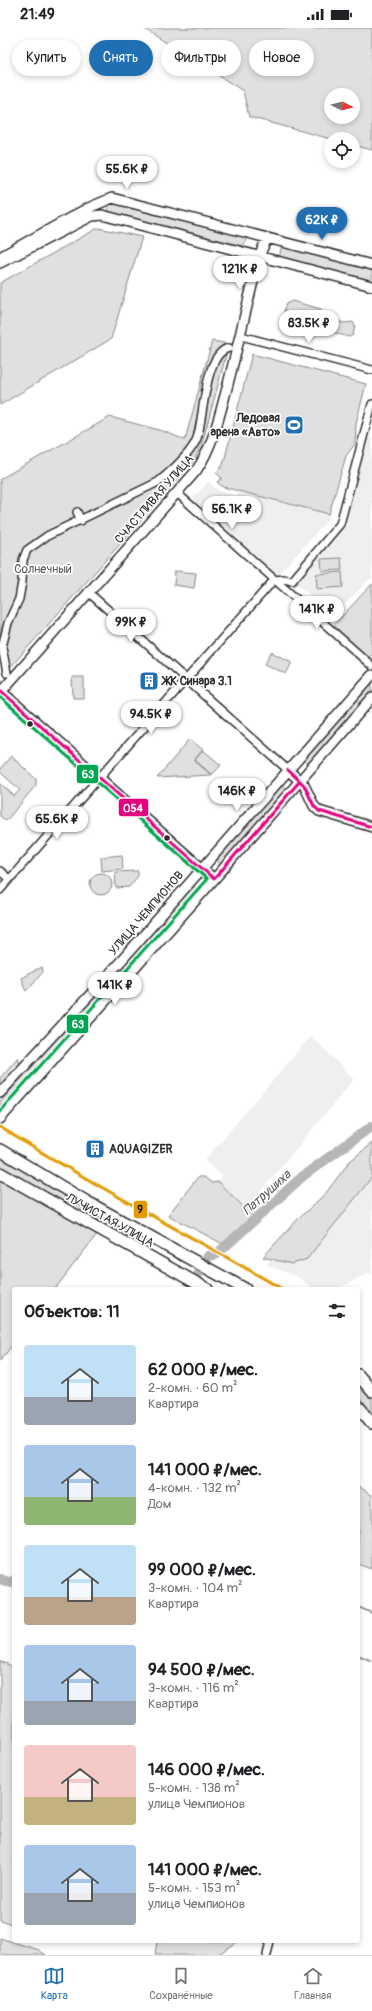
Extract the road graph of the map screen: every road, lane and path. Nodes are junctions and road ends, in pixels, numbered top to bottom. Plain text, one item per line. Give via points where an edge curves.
1 (108, 199) junction
2 (108, 217) junction
3 (267, 238) junction
4 (0, 257) edge
5 (262, 258) junction
6 (0, 264) edge
7 (372, 265) edge
8 (372, 286) edge
9 (242, 332) junction
10 (229, 348) dead end
11 (372, 370) edge
12 (372, 404) edge
13 (177, 493) junction
14 (77, 512) dead end
15 (81, 521) junction
16 (274, 580) junction
17 (88, 592) junction
18 (372, 666) edge
19 (7, 673) dead end
20 (372, 675) edge
21 (187, 679) junction
22 (0, 691) edge
23 (372, 698) edge
24 (288, 770) junction
25 (99, 778) junction
26 (300, 781) junction
27 (372, 827) edge
28 (202, 868) junction
29 (0, 871) edge
30 (9, 879) junction
31 (214, 879) junction
32 (0, 890) edge
33 (0, 1093) edge
34 (0, 1119) edge
35 (0, 1150) edge
36 (0, 1173) edge
37 (203, 1287) edge
38 (242, 1287) edge
39 (360, 1376) edge
40 (372, 1391) edge
41 (360, 1408) edge
42 (372, 1423) edge
43 (270, 1943) edge
44 (267, 1955) edge

1 - 2 street via 104,205
1 - 3 street via 116,198
1 - 4 street
2 - 5 street
2 - 6 street via 92,216
3 - 5 street, СЧАСТЛИВАЯ УЛИЦА
3 - 7 street
5 - 8 street
5 - 9 street, СЧАСТЛИВАЯ УЛИЦА
9 - 11 street
9 - 13 street, СЧАСТЛИВАЯ УЛИЦА via 209,452
10 - 15 street via 225,348 218,356 209,377 197,438 171,472 158,482
12 - 16 street via 340,524 292,582 284,579
13 - 16 street
13 - 17 street, СЧАСТЛИВАЯ УЛИЦА
14 - 15 street
15 - 19 street via 47,536 27,550 22,560 19,599 8,623 2,648
16 - 18 street
16 - 21 street
17 - 21 street
17 - 22 street, СЧАСТЛИВАЯ УЛИЦА
20 - 24 street, УЛИЦА ЧЕМПИОНОВ
21 - 24 street
21 - 25 street
22 - 25 street
23 - 26 street
24 - 26 street
24 - 28 street, УЛИЦА ЧЕМПИОНОВ
25 - 28 street
25 - 30 street
26 - 27 street via 319,811
26 - 31 street
28 - 31 street
28 - 33 street, УЛИЦА ЧЕМПИОНОВ
29 - 30 street
30 - 32 street
31 - 34 street
35 - 38 main road, ЛУЧИСТАЯ УЛИЦА via 87,1202
36 - 37 main road, ЛУЧИСТАЯ УЛИЦА
39 - 40 main road
41 - 42 main road
43 - 44 street

